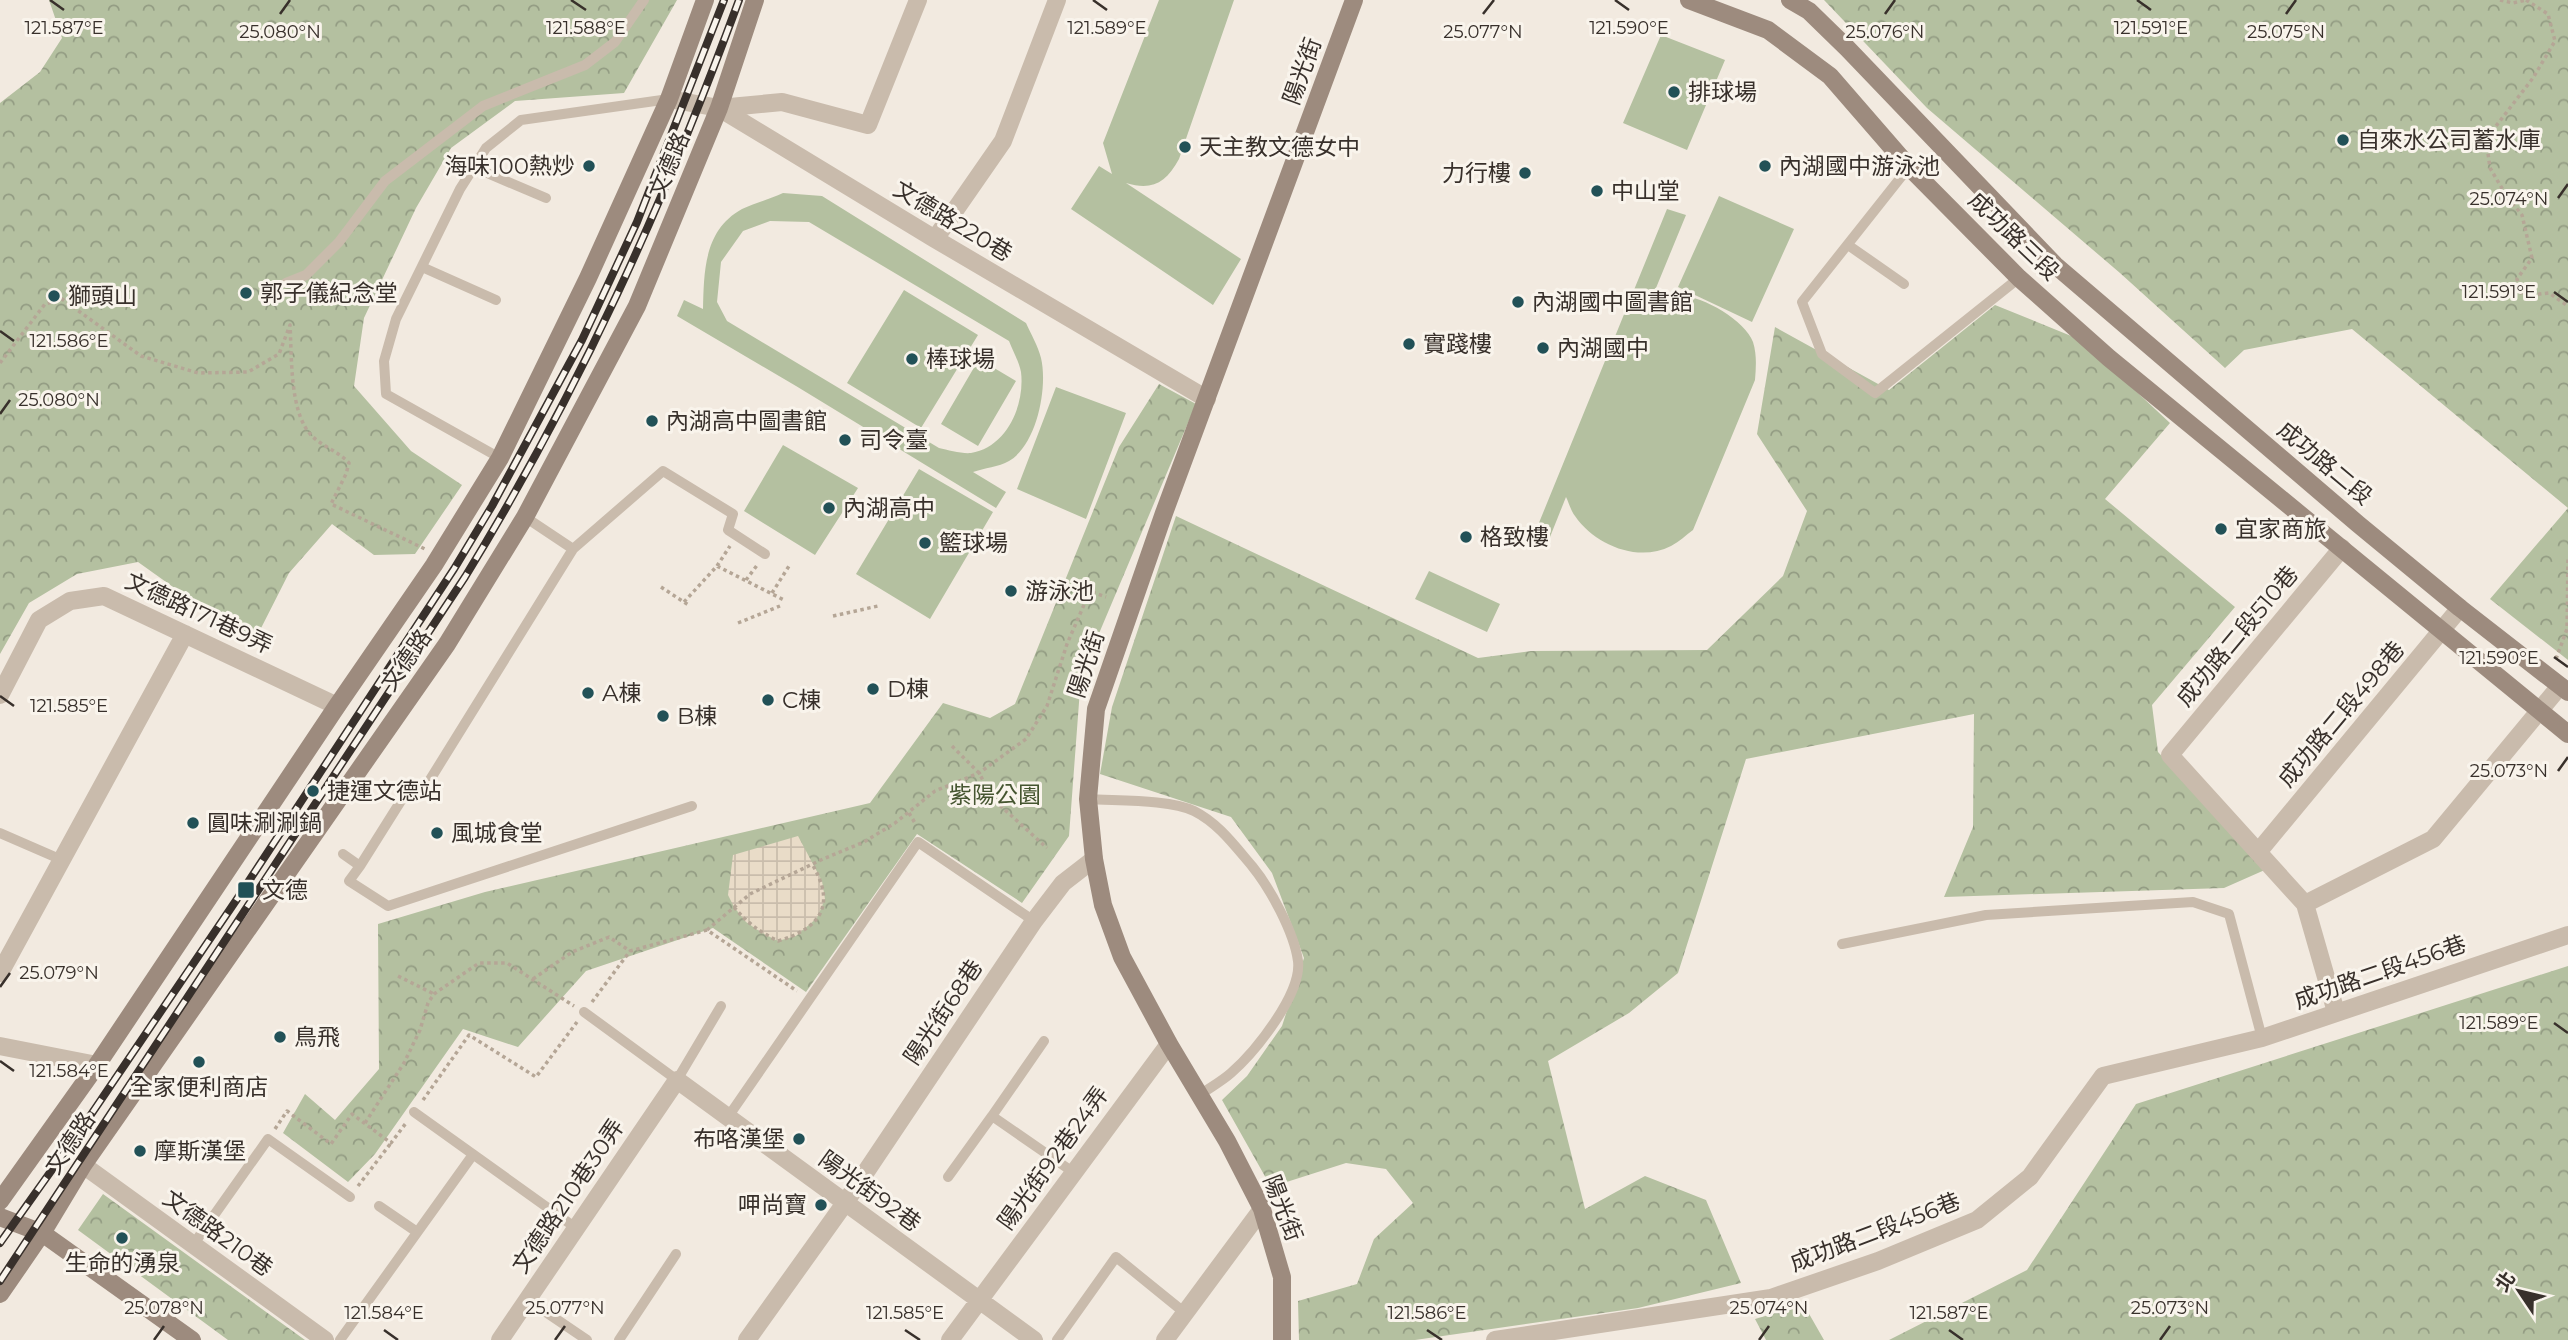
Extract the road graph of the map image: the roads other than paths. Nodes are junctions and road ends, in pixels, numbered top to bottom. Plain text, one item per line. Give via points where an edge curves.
1 (644, 0) edge
2 (705, 0) edge
3 (755, 0) edge
4 (919, 0) edge
5 (1057, 0) edge
6 (1354, 0) edge
7 (1689, 0) edge
8 (1790, 0) edge
9 (670, 99) junction
10 (719, 108) junction
11 (473, 167) junction
12 (1909, 167) junction
13 (546, 198) dead end
14 (935, 239) junction
15 (1848, 244) junction
16 (2055, 265) joint
17 (422, 267) junction
18 (2019, 278) junction
19 (286, 283) dead end
20 (1904, 284) dead end
21 (496, 300) dead end
22 (1207, 398) junction
23 (500, 458) junction
24 (525, 517) junction
25 (2342, 548) junction
26 (573, 549) junction
27 (765, 554) dead end
28 (2460, 608) junction
29 (2442, 632) junction
30 (185, 634) junction
31 (2559, 685) edge
32 (0, 695) edge
33 (337, 706) junction
34 (2541, 711) junction
35 (2568, 734) edge
36 (1088, 799) junction
37 (692, 806) dead end
38 (0, 833) edge
39 (2259, 851) junction
40 (343, 855) dead end
41 (1094, 859) junction
42 (62, 860) junction
43 (360, 866) junction
44 (2305, 904) junction
45 (1034, 921) junction
46 (2568, 935) edge
47 (1842, 944) dead end
48 (0, 973) edge
49 (721, 1006) dead end
50 (584, 1012) road end
51 (2336, 1012) junction
52 (2262, 1038) junction
53 (1044, 1041) dead end
54 (1169, 1044) junction
55 (0, 1046) edge
56 (97, 1065) junction
57 (677, 1080) junction
58 (1200, 1094) junction
59 (414, 1112) road end
60 (992, 1115) junction
61 (728, 1117) junction
62 (472, 1156) junction
63 (83, 1165) junction
64 (1073, 1172) junction
65 (948, 1177) dead end
66 (350, 1197) road end
67 (0, 1201) edge
68 (845, 1203) junction
69 (379, 1206) dead end
70 (1262, 1209) junction
71 (0, 1217) edge
72 (576, 1228) junction
73 (417, 1232) junction
74 (42, 1233) junction
75 (193, 1245) junction
76 (676, 1254) dead end
77 (0, 1294) edge
78 (528, 1300) junction
79 (978, 1301) junction
80 (1185, 1313) junction
81 (188, 1339) edge
82 (325, 1340) edge
83 (340, 1340) edge
84 (500, 1340) edge
85 (587, 1340) edge
86 (619, 1340) edge
87 (747, 1340) edge
88 (950, 1340) edge
89 (1034, 1340) edge
90 (1057, 1340) edge
91 (1165, 1340) edge
92 (1282, 1340) edge
93 (1496, 1340) edge

1 - 19 lane via 615,42 585,65 482,106 384,181 340,242 306,275
2 - 9 main road, 文德路
3 - 10 main road, 文德路
4 - 10 street via 868,125 782,102
5 - 14 street via 1003,141
6 - 22 main road, 陽光街
7 - 12 main road, 成功路三段 via 1768,30 1830,76
8 - 16 main road, 成功路三段 via 1810,11 1847,48
9 - 10 street, 文德路220巷
9 - 11 lane via 521,120 486,148
9 - 23 main road, 文德路
10 - 14 street, 文德路220巷
10 - 24 main road, 文德路 via 636,306
11 - 13 lane
11 - 17 lane
12 - 15 lane
12 - 18 main road, 成功路三段
14 - 22 street, 文德路220巷
15 - 18 lane via 1802,302 1822,354 1875,393
15 - 20 lane
16 - 28 main road, 成功路二段
17 - 21 lane
17 - 23 lane via 396,319 384,361 386,394
18 - 25 main road, 成功路三段 via 2109,358
22 - 36 main road, 陽光街 via 1096,709
23 - 33 main road, 文德路 via 434,565
24 - 26 lane
24 - 63 main road, 文德路 via 447,644
25 - 29 main road
25 - 39 street, 成功路二段510巷 via 2170,755
26 - 27 lane via 663,471 733,514 728,530
26 - 43 lane via 423,791 404,796
28 - 29 street, 成功路二段498巷
28 - 31 main road, 成功路二段
29 - 34 main road
29 - 39 street, 成功路二段498巷
30 - 32 street, 文德路171巷9弄 via 104,596 71,601 39,620
30 - 33 street, 文德路171巷9弄
30 - 42 street
31 - 34 street
33 - 56 main road, 文德路
34 - 35 main road
34 - 44 street via 2432,839
36 - 41 main road, 陽光街
36 - 58 lane via 1193,810 1222,831 1264,880 1287,928 1298,961 1288,1000 1253,1051 1231,1074
37 - 43 lane via 388,906 349,881
38 - 42 lane
39 - 44 street
40 - 43 lane
41 - 45 street, 陽光街68巷 via 1063,883
41 - 54 main road, 陽光街 via 1102,905 1122,957
42 - 48 street
44 - 51 street
45 - 61 lane via 918,842
45 - 68 street, 陽光街68巷
46 - 51 street, 成功路二段456巷
47 - 52 lane via 1986,915 2193,902 2229,914
49 - 57 lane
50 - 57 lane
51 - 52 street, 成功路二段456巷
52 - 93 street, 成功路二段456巷 via 2103,1076 2030,1177 1977,1220 1878,1261 1770,1298
53 - 60 lane
54 - 58 main road, 陽光街
54 - 64 street, 陽光街92巷24弄
55 - 56 street
56 - 67 main road, 文德路
57 - 61 street, 陽光街92巷
57 - 72 street, 文德路210巷30弄
58 - 70 main road, 陽光街
59 - 62 lane
60 - 64 lane
60 - 65 lane
61 - 68 street, 陽光街92巷
62 - 72 lane
62 - 73 lane
63 - 74 main road, 文德路
63 - 75 street, 文德路210巷
64 - 79 street, 陽光街92巷24弄
66 - 75 lane via 268,1139
68 - 79 street, 陽光街92巷
68 - 87 street, 陽光街68巷
69 - 73 lane
70 - 80 street
70 - 92 main road, 陽光街 via 1282,1277
71 - 74 main road
72 - 78 street, 文德路210巷30弄
73 - 83 lane
74 - 77 main road, 文德路
74 - 81 main road
75 - 82 street, 文德路210巷
76 - 86 lane
78 - 84 street, 文德路210巷30弄
78 - 85 lane
79 - 88 street, 陽光街92巷24弄
79 - 89 street, 陽光街92巷
80 - 90 lane via 1116,1258
80 - 91 street

